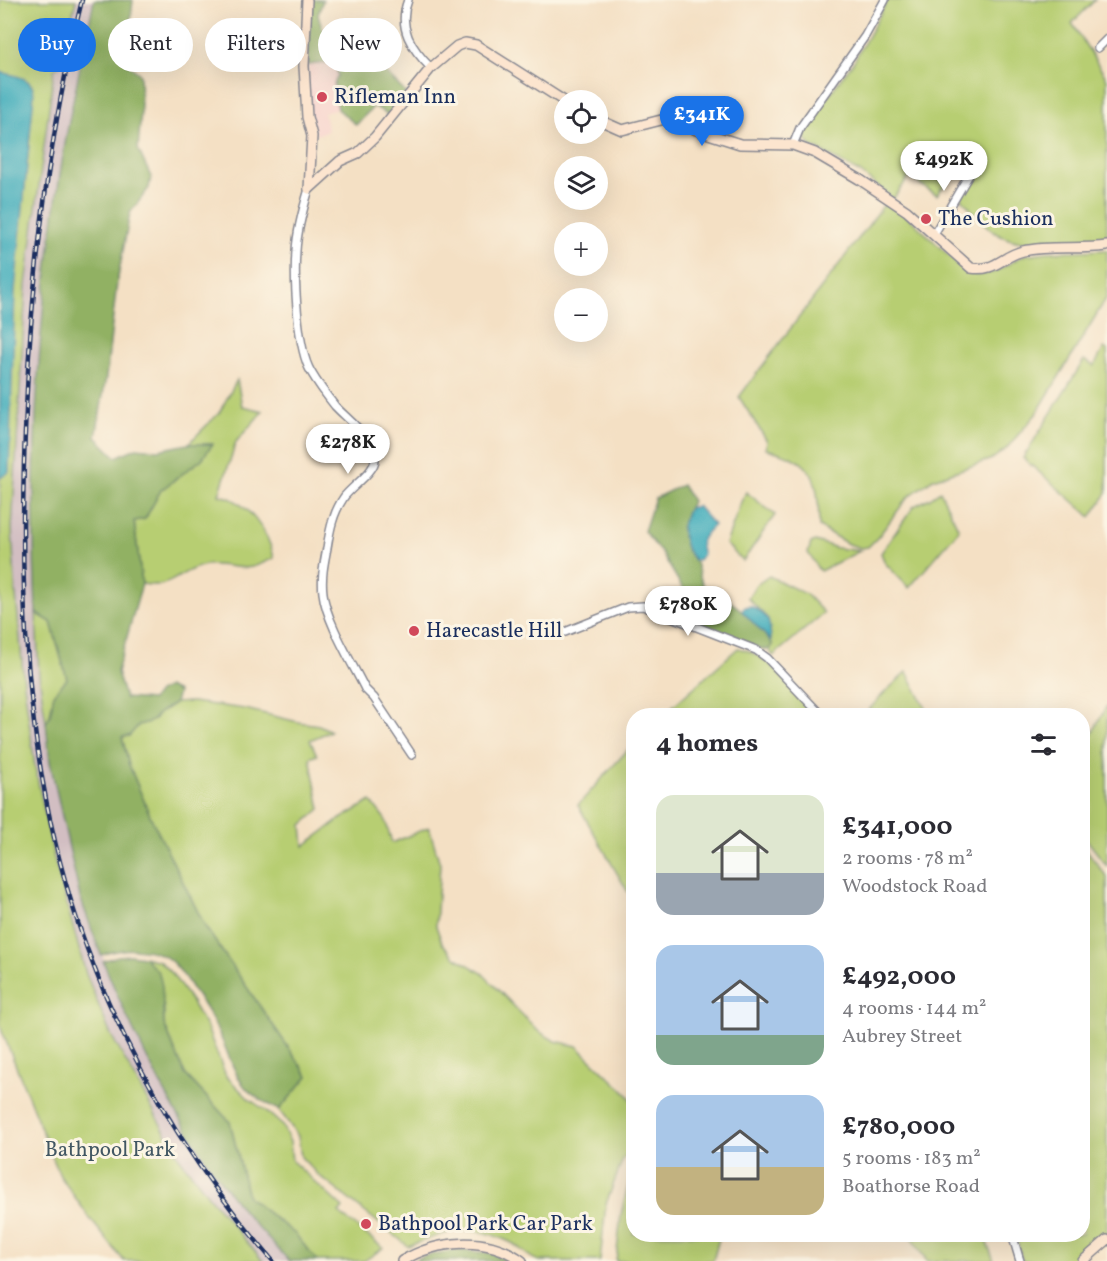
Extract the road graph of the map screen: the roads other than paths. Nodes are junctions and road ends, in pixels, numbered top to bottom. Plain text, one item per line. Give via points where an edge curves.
1 (307, 0) edge
2 (408, 0) edge
3 (885, 0) edge
4 (1107, 39) edge
5 (1098, 48) dead end
6 (431, 68) junction
7 (554, 95) edge
8 (608, 124) edge
9 (793, 145) junction
10 (976, 163) dead end
11 (309, 189) junction
12 (934, 234) junction
13 (1107, 246) edge
14 (538, 634) dead end
15 (814, 708) edge
16 (412, 755) dead end
17 (1107, 1240) edge
18 (1014, 1242) edge
19 (402, 1261) edge
20 (522, 1261) edge
21 (1020, 1261) edge
22 (1083, 1261) edge

1 - 11 street via 304,66 312,136
2 - 6 street via 404,18 408,39 416,54
3 - 9 street via 865,36 800,128
4 - 5 street
6 - 7 street via 457,46 476,45
6 - 11 street via 375,137
8 - 9 street via 622,130 665,119 740,144
9 - 12 street via 859,179
10 - 12 street
11 - 16 street via 295,258 304,351 310,371 334,405 355,424 376,457 372,469 337,507 322,573 323,596 365,689
12 - 13 street via 964,264 980,270 1020,251
14 - 15 street via 565,632 628,607 643,606 756,651
17 - 22 street
18 - 21 street
19 - 20 street via 438,1245 453,1243 484,1245

